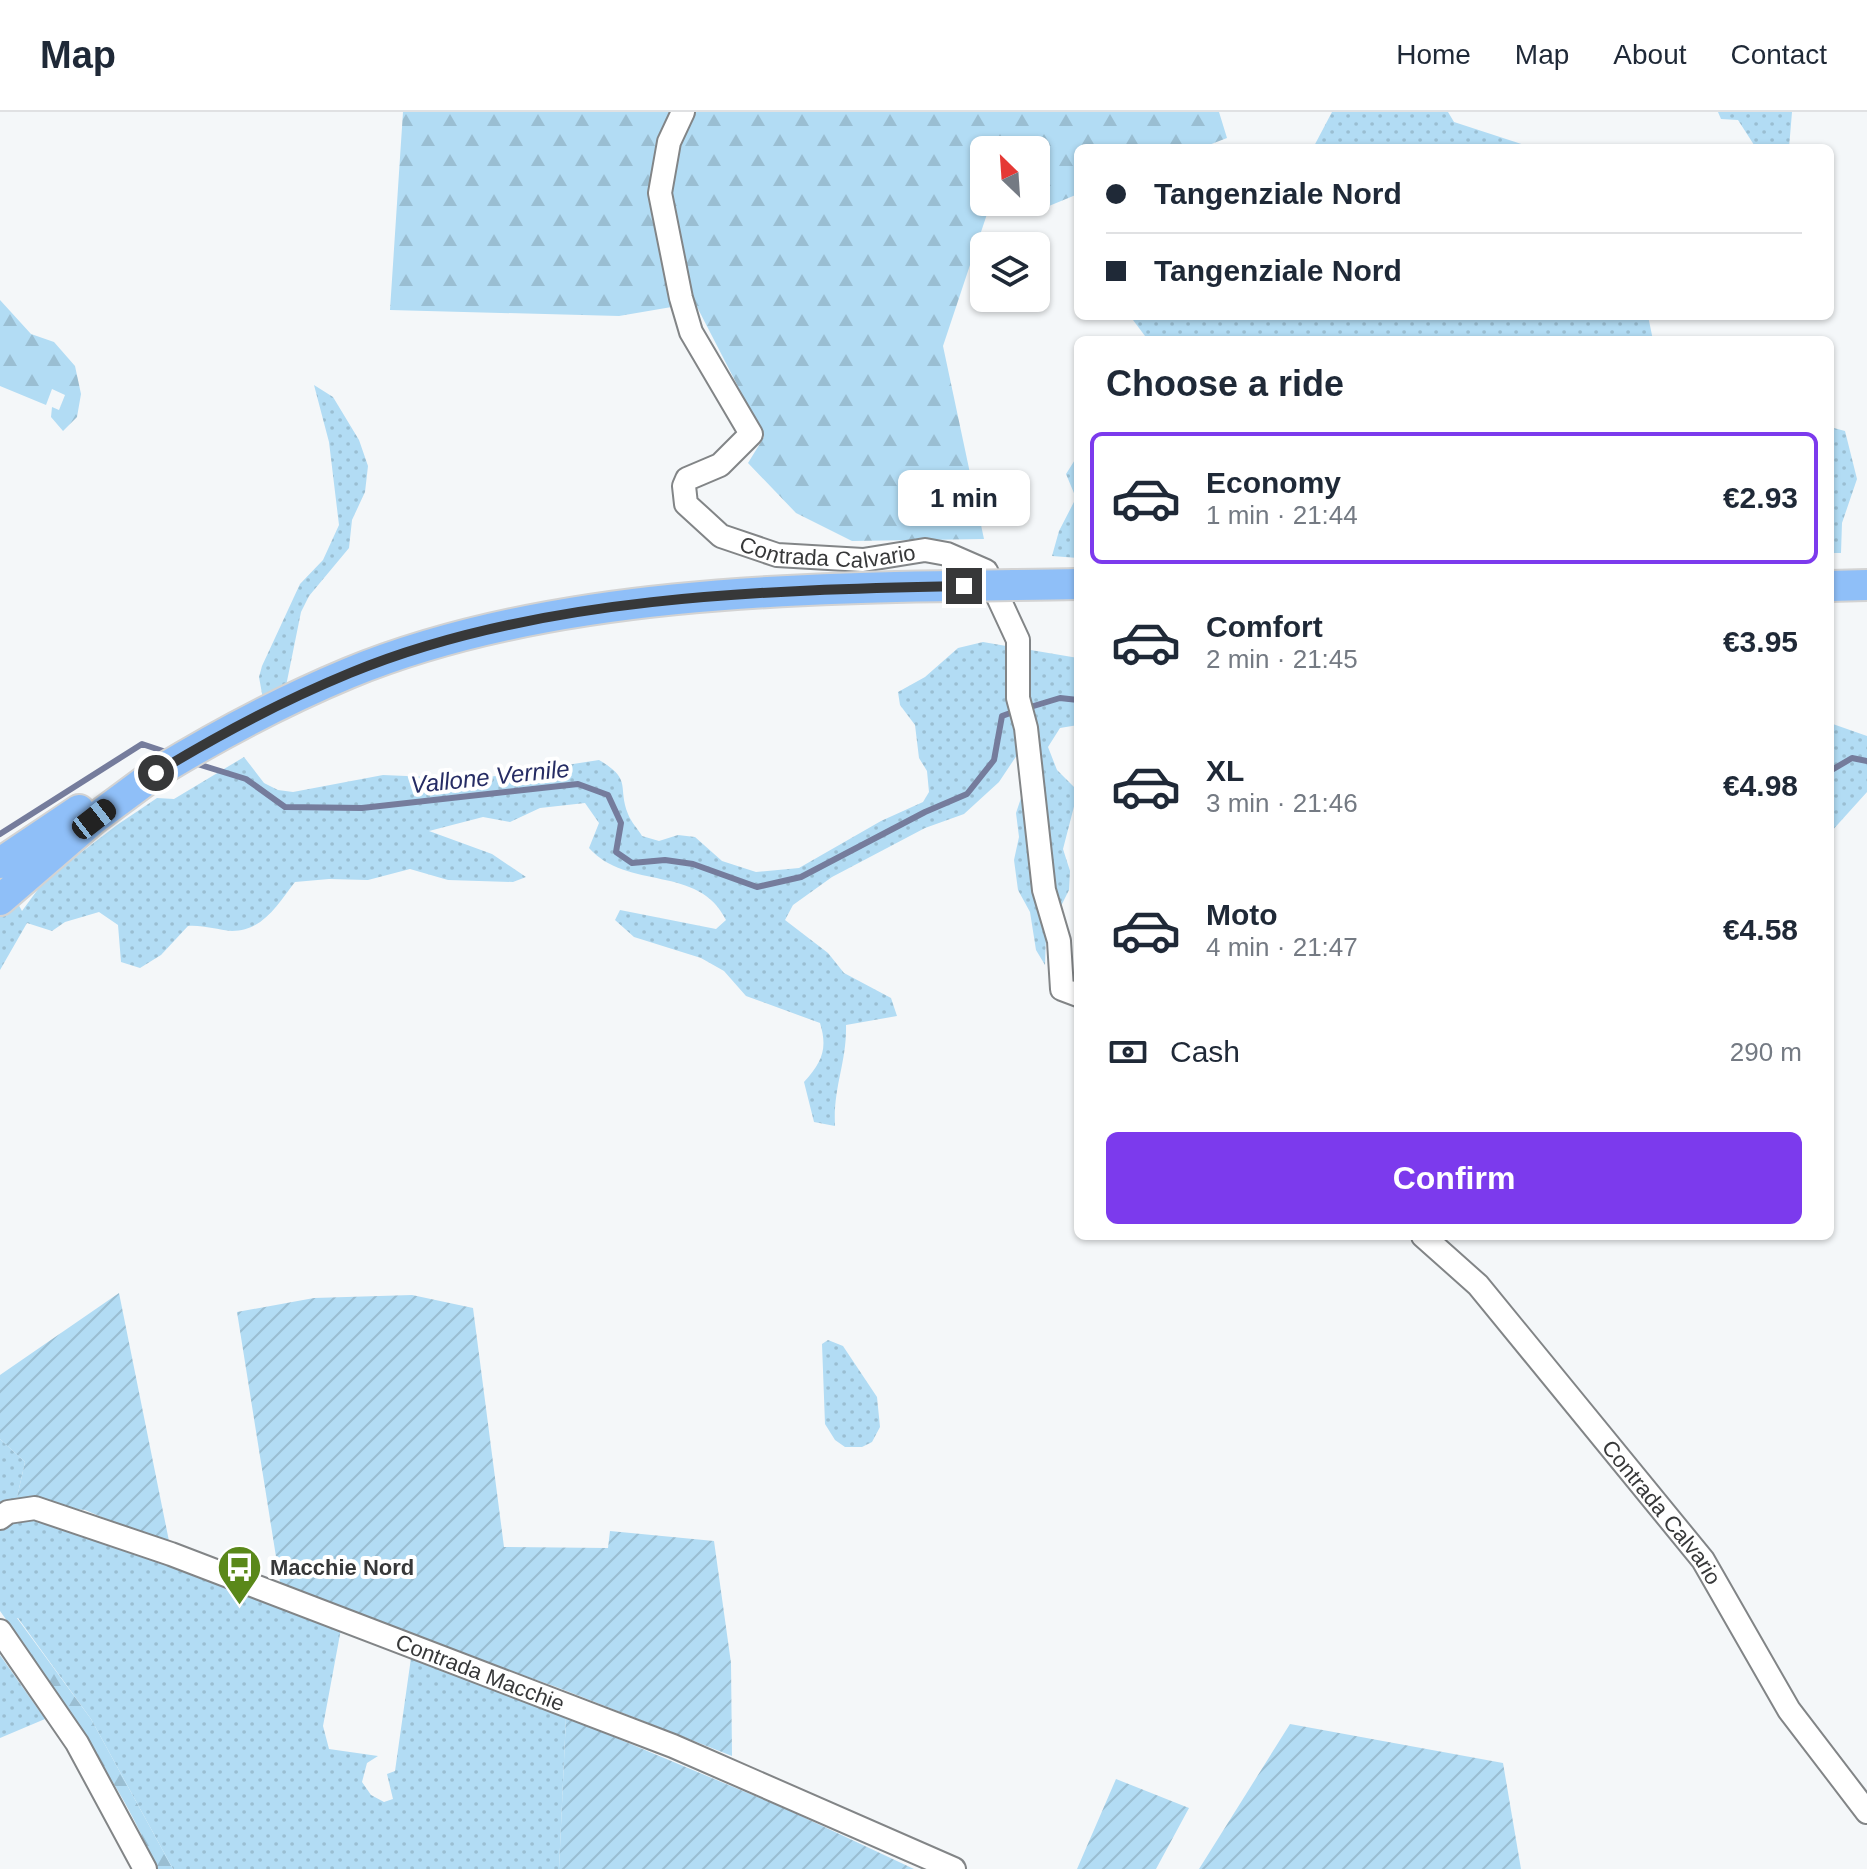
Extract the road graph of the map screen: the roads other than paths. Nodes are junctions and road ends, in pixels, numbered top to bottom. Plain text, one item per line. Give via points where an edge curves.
1 (683, 112) edge
2 (1074, 584) edge
3 (1867, 585) edge
4 (1834, 586) edge
5 (156, 773) junction
6 (0, 863) edge
7 (30, 873) junction
8 (0, 900) edge
9 (0, 912) edge
10 (1074, 994) edge
11 (1427, 1240) edge
12 (0, 1518) edge
13 (0, 1631) edge
14 (1867, 1812) edge
15 (145, 1869) edge
16 (954, 1869) edge

1 - 10 street, Contrada Calvario via 669,142 660,193 681,298 691,332 751,434 720,465 687,479 686,504 721,536 777,555 863,560 925,550 986,571 1018,640 1018,698 1044,890 1059,941 1062,989
2 - 5 main road, bridge via 818,590 630,604 520,624 352,672 274,707
3 - 4 main road
5 - 6 main road via 111,789
5 - 7 main road
7 - 8 main road
7 - 9 main road
11 - 14 street, Contrada Calvario via 1478,1285 1694,1548 1789,1710
12 - 16 street, Contrada Macchie via 35,1508 171,1554 673,1746
13 - 15 street via 77,1743

